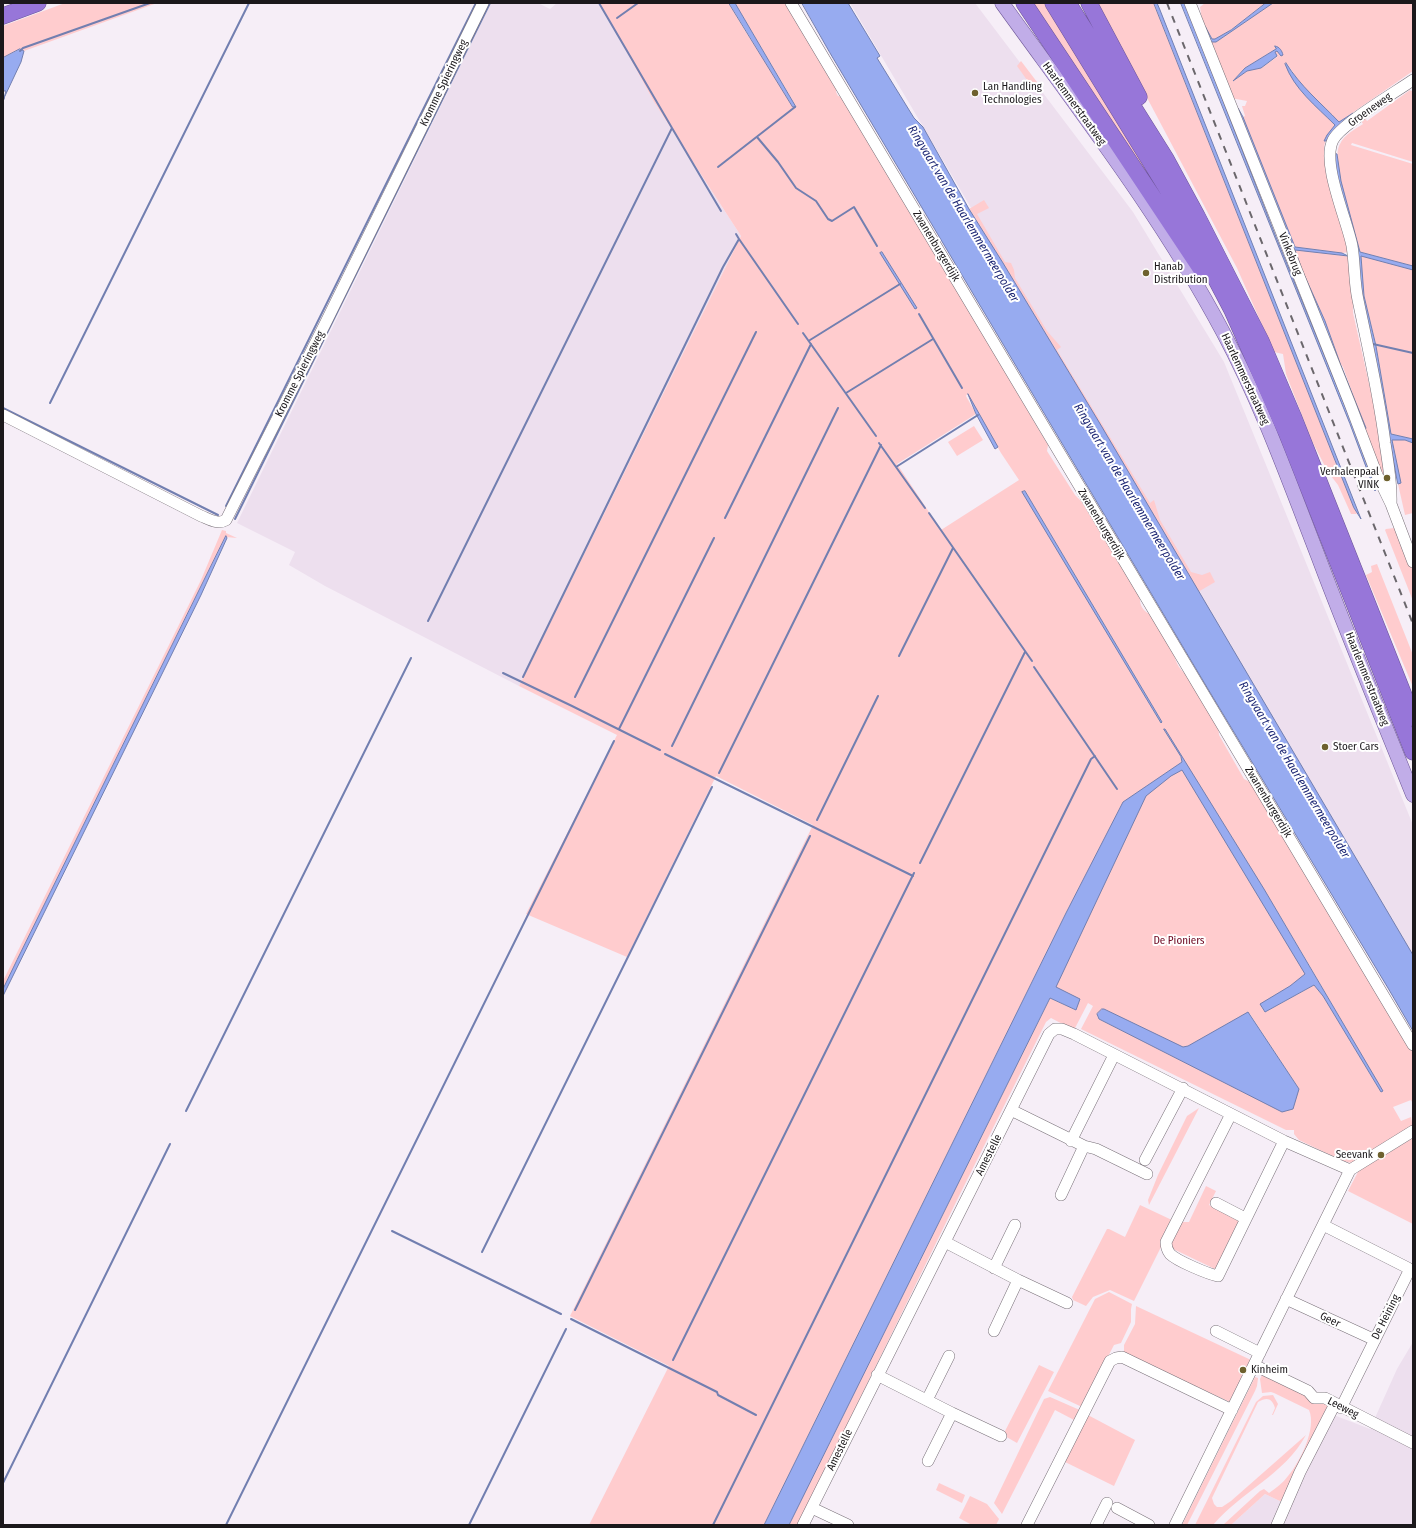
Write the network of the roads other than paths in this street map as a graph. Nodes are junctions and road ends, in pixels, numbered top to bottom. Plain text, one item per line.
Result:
1 (38, 3) edge
2 (483, 3) edge
3 (791, 3) edge
4 (1002, 3) edge
5 (1024, 3) edge
6 (1053, 3) edge
7 (1068, 3) edge
8 (1089, 3) edge
9 (1190, 3) edge
10 (3, 16) edge
11 (1413, 80) edge
12 (1331, 145) joint
13 (1166, 160) junction
14 (1232, 310) junction
15 (3, 415) edge
16 (1391, 504) junction
17 (1413, 562) edge
18 (1413, 718) edge
19 (1413, 752) edge
20 (1413, 795) edge
21 (1413, 1045) edge
22 (1114, 1055) junction
23 (1183, 1088) junction
24 (1011, 1110) junction
25 (1231, 1114) junction
26 (1413, 1131) edge
27 (1071, 1141) junction
28 (1284, 1141) junction
29 (1084, 1146) junction
30 (1144, 1160) dead end
31 (1350, 1170) junction
32 (1147, 1174) dead end
33 (1061, 1195) dead end
34 (1216, 1203) dead end
35 (1245, 1218) junction
36 (1323, 1224) junction
37 (1015, 1225) dead end
38 (945, 1242) junction
39 (994, 1268) junction
40 (1018, 1280) junction
41 (1286, 1298) junction
42 (1067, 1303) dead end
43 (994, 1331) dead end
44 (1216, 1331) dead end
45 (1374, 1340) junction
46 (1260, 1353) junction
47 (949, 1356) dead end
48 (1254, 1365) junction
49 (878, 1375) junction
50 (926, 1400) junction
51 (1338, 1406) junction
52 (1232, 1410) junction
53 (952, 1413) junction
54 (1001, 1436) dead end
55 (1413, 1443) edge
56 (928, 1461) dead end
57 (812, 1508) junction
58 (803, 1525) edge
59 (848, 1525) edge
60 (1027, 1525) edge
61 (1096, 1525) edge
62 (1150, 1525) edge
63 (1175, 1525) edge
64 (1277, 1525) edge

1 - 10 highway
2 - 15 street, Kromme Spieringweg
3 - 21 street, Zwanenburgerdijk
4 - 20 main road, Haarlemmerstraatweg
5 - 14 highway
6 - 14 highway
7 - 13 highway
8 - 13 highway
9 - 16 street, Vinkebrug
11 - 12 street, Groeneweg
12 - 16 street, Vinkebrug
13 - 18 highway
14 - 19 highway
16 - 17 street, Vinkebrug
22 - 23 street
22 - 24 street, Amestelle
22 - 27 street
23 - 25 street
23 - 30 street
24 - 27 street
24 - 38 street, Amestelle
25 - 28 street
25 - 35 street
26 - 31 street
27 - 29 street
28 - 31 street
28 - 35 street
29 - 32 street
29 - 33 street
31 - 36 street
34 - 35 street
36 - 41 street
36 - 45 street, De Heining
37 - 39 street
38 - 39 street
38 - 49 street, Amestelle
39 - 40 street
40 - 42 street
40 - 43 street
41 - 45 street, Geer
41 - 46 street
44 - 46 street
45 - 51 street, De Heining
46 - 48 street
47 - 50 street
48 - 51 street, Leeweg
48 - 52 street
49 - 50 street
49 - 57 street, Amestelle
50 - 53 street
51 - 55 street, Leeweg
51 - 64 street, De Heining
52 - 60 street
52 - 63 street
53 - 54 street
53 - 56 street
57 - 58 street, Amestelle
57 - 59 street
61 - 62 street

